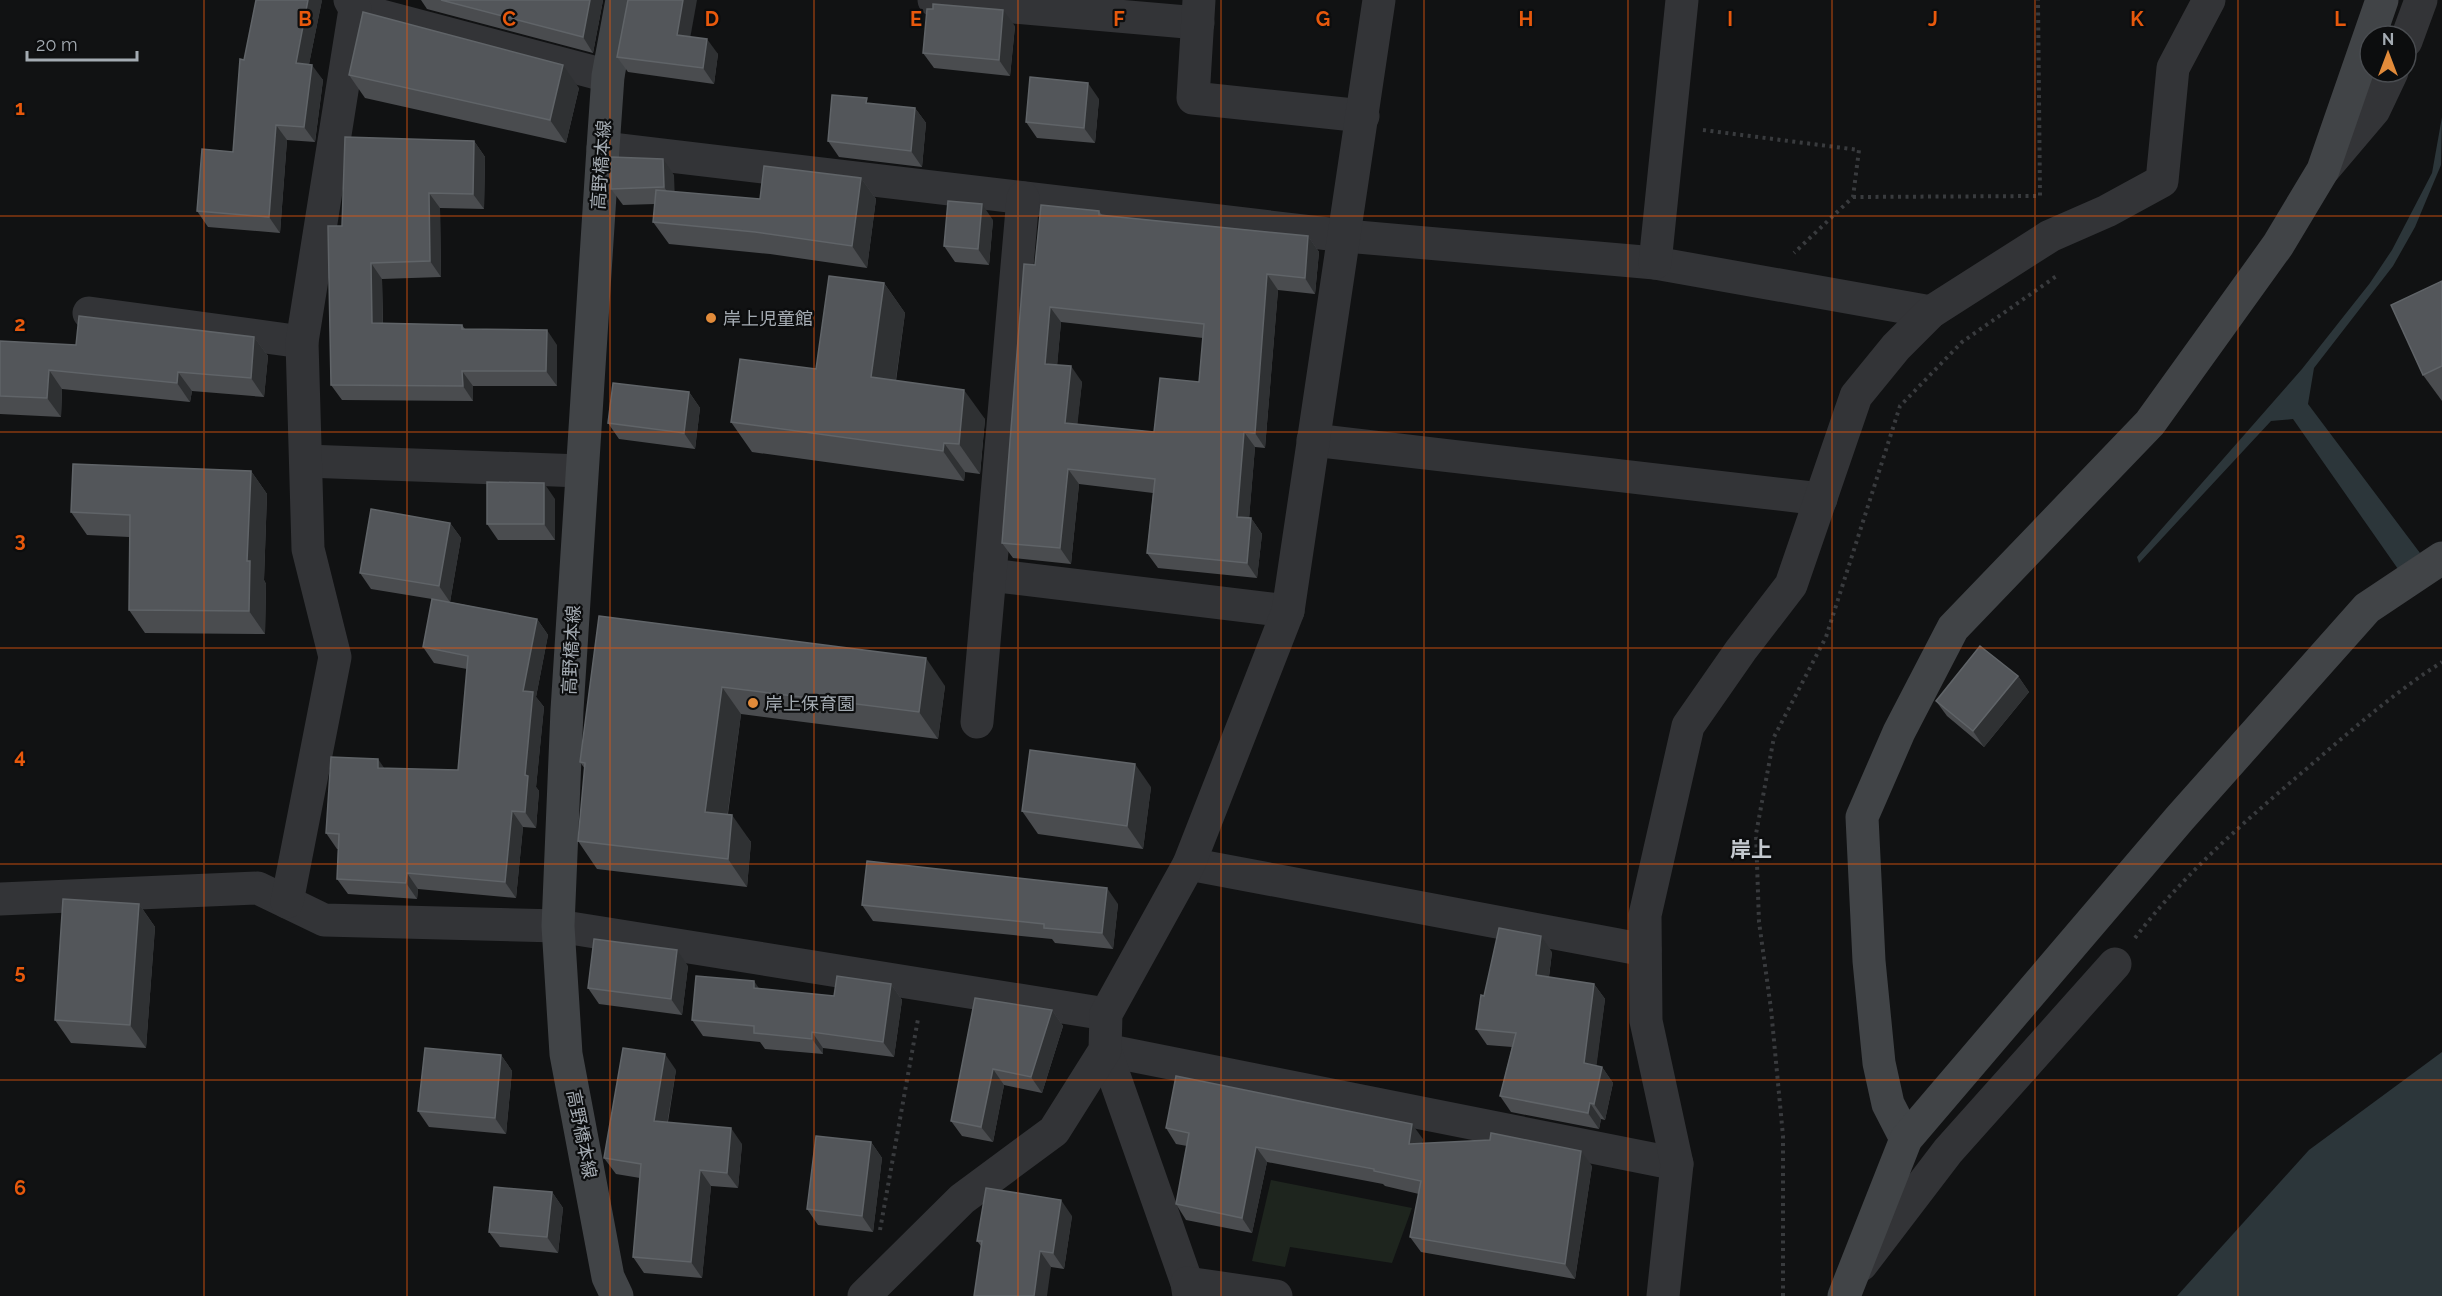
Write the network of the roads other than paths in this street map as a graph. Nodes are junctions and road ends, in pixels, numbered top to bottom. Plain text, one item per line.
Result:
1 (622, 0) edge
2 (934, 0) edge
3 (1379, 0) edge
4 (1682, 0) edge
5 (2208, 0) edge
6 (2382, 0) edge
7 (2421, 0) edge
8 (352, 4) edge
9 (1198, 11) edge
10 (2412, 24) edge
11 (608, 76) junction
12 (2386, 84) edge
13 (1363, 116) junction
14 (603, 148) junction
15 (2323, 170) junction
16 (1023, 198) junction
17 (1346, 236) junction
18 (1655, 263) junction
19 (1931, 312) junction
20 (89, 313) dead end
21 (302, 342) junction
22 (1313, 440) junction
23 (306, 461) junction
24 (582, 471) junction
25 (1821, 499) junction
26 (2442, 558) edge
27 (990, 575) junction
28 (1288, 611) junction
29 (977, 722) dead end
30 (1189, 864) junction
31 (0, 899) edge
32 (287, 902) junction
33 (558, 926) junction
34 (1645, 950) junction
35 (2115, 964) road end
36 (1106, 1014) junction
37 (1105, 1050) junction
38 (1906, 1139) junction
39 (1677, 1164) junction
40 (1846, 1288) edge
41 (610, 1290) edge
42 (1188, 1290) edge
43 (864, 1296) edge
44 (1275, 1296) edge
45 (1663, 1296) edge

1 - 11 street, 高野橋本線
2 - 9 street
3 - 13 street
4 - 18 street
5 - 19 street
6 - 15 street
7 - 10 street
8 - 11 street
8 - 21 street
9 - 13 street
11 - 14 street, 高野橋本線
12 - 15 street
13 - 17 street
14 - 16 street
14 - 24 street, 高野橋本線
15 - 38 street
16 - 17 street
16 - 27 street
17 - 18 street
17 - 22 street
18 - 19 street
19 - 25 street
20 - 21 street
21 - 23 street
22 - 25 street
22 - 28 street
23 - 24 street
23 - 32 street
24 - 33 street, 高野橋本線
25 - 34 street
26 - 38 street
27 - 28 street
27 - 29 street
28 - 30 street
30 - 34 street
30 - 36 street
31 - 32 street
32 - 33 street
33 - 36 street
33 - 41 street, 高野橋本線
34 - 39 street
35 - 40 street
36 - 37 street
37 - 39 street
37 - 42 street
37 - 43 street
38 - 40 street
39 - 45 street
42 - 44 street

